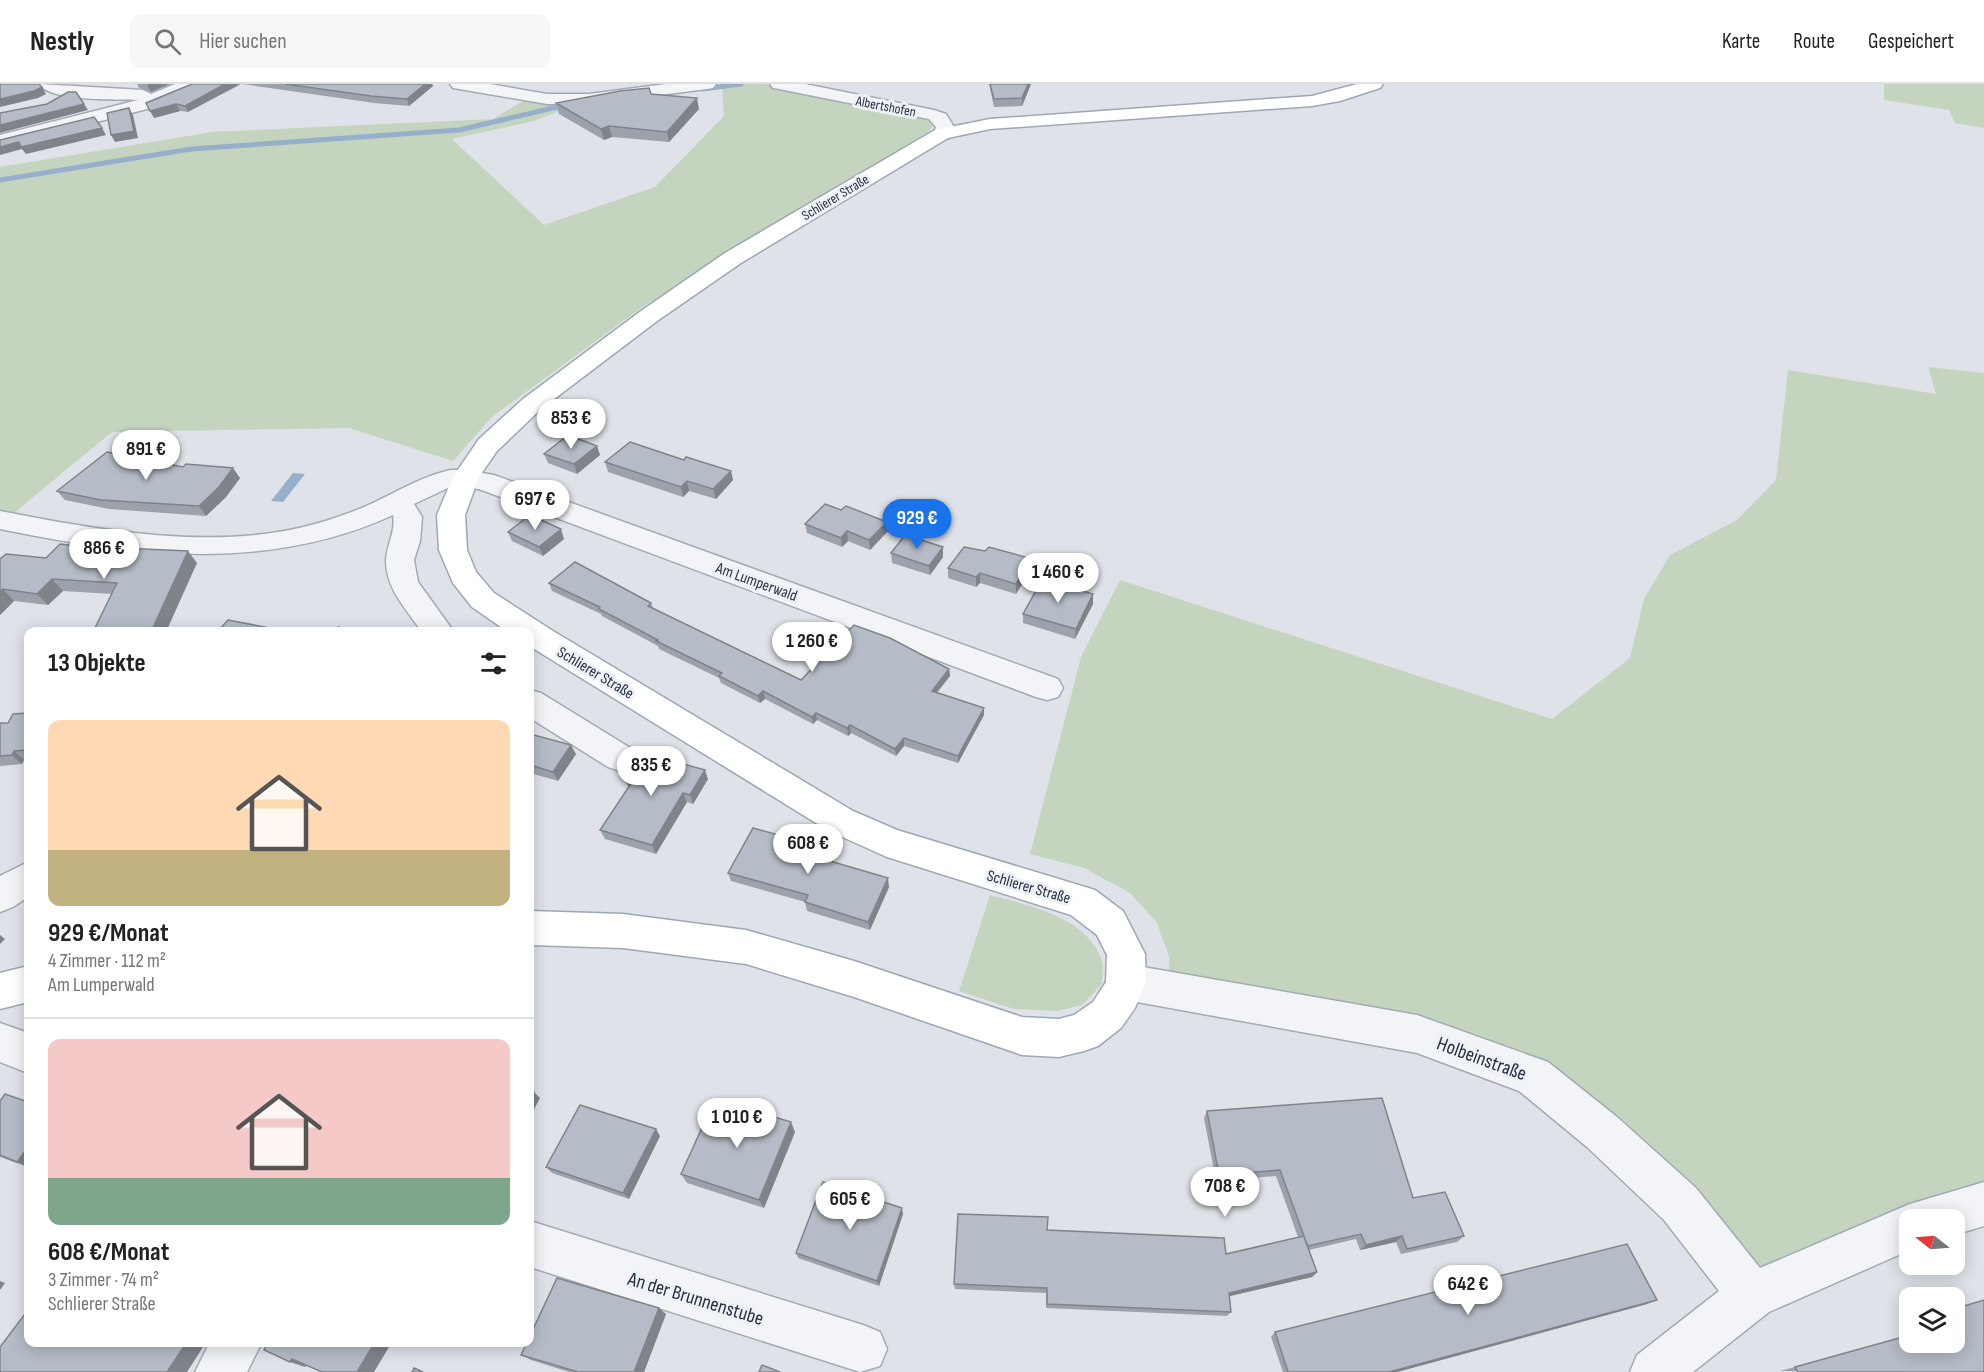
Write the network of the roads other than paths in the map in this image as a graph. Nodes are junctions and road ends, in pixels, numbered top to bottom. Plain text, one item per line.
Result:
1 (48, 84) edge
2 (190, 84) edge
3 (459, 84) edge
4 (707, 84) edge
5 (779, 84) edge
6 (1374, 84) edge
7 (68, 91) junction
8 (164, 96) junction
9 (45, 104) edge
10 (941, 126) junction
11 (0, 141) edge
12 (466, 477) junction
13 (398, 500) junction
14 (0, 520) edge
15 (435, 627) edge
16 (524, 627) edge
17 (534, 634) edge
18 (1047, 688) dead end
19 (534, 704) edge
20 (620, 758) dead end
21 (24, 881) edge
22 (0, 896) edge
23 (534, 928) edge
24 (1126, 982) junction
25 (24, 985) edge
26 (0, 991) edge
27 (0, 1042) edge
28 (24, 1051) edge
29 (1984, 1204) edge
30 (1965, 1209) edge
31 (1899, 1232) edge
32 (534, 1246) edge
33 (1752, 1295) junction
34 (235, 1347) edge
35 (863, 1349) dead end
36 (219, 1372) edge
37 (1654, 1372) edge

1 - 7 street
2 - 8 street
3 - 4 street
5 - 10 street, Albertshofen
6 - 10 main road, Schlierer Straße
7 - 8 street
7 - 9 street
8 - 11 street
10 - 12 main road, Schlierer Straße
12 - 13 street
12 - 16 main road, Schlierer Straße
12 - 18 street, Am Lumperwald
13 - 14 street
13 - 15 street
17 - 24 main road, Schlierer Straße
19 - 20 street
21 - 22 street
23 - 24 main road
24 - 33 street, Holbeinstraße
25 - 26 main road
27 - 28 street
29 - 30 street
31 - 33 street
32 - 35 street, An der Brunnenstube
33 - 37 street
34 - 36 street

